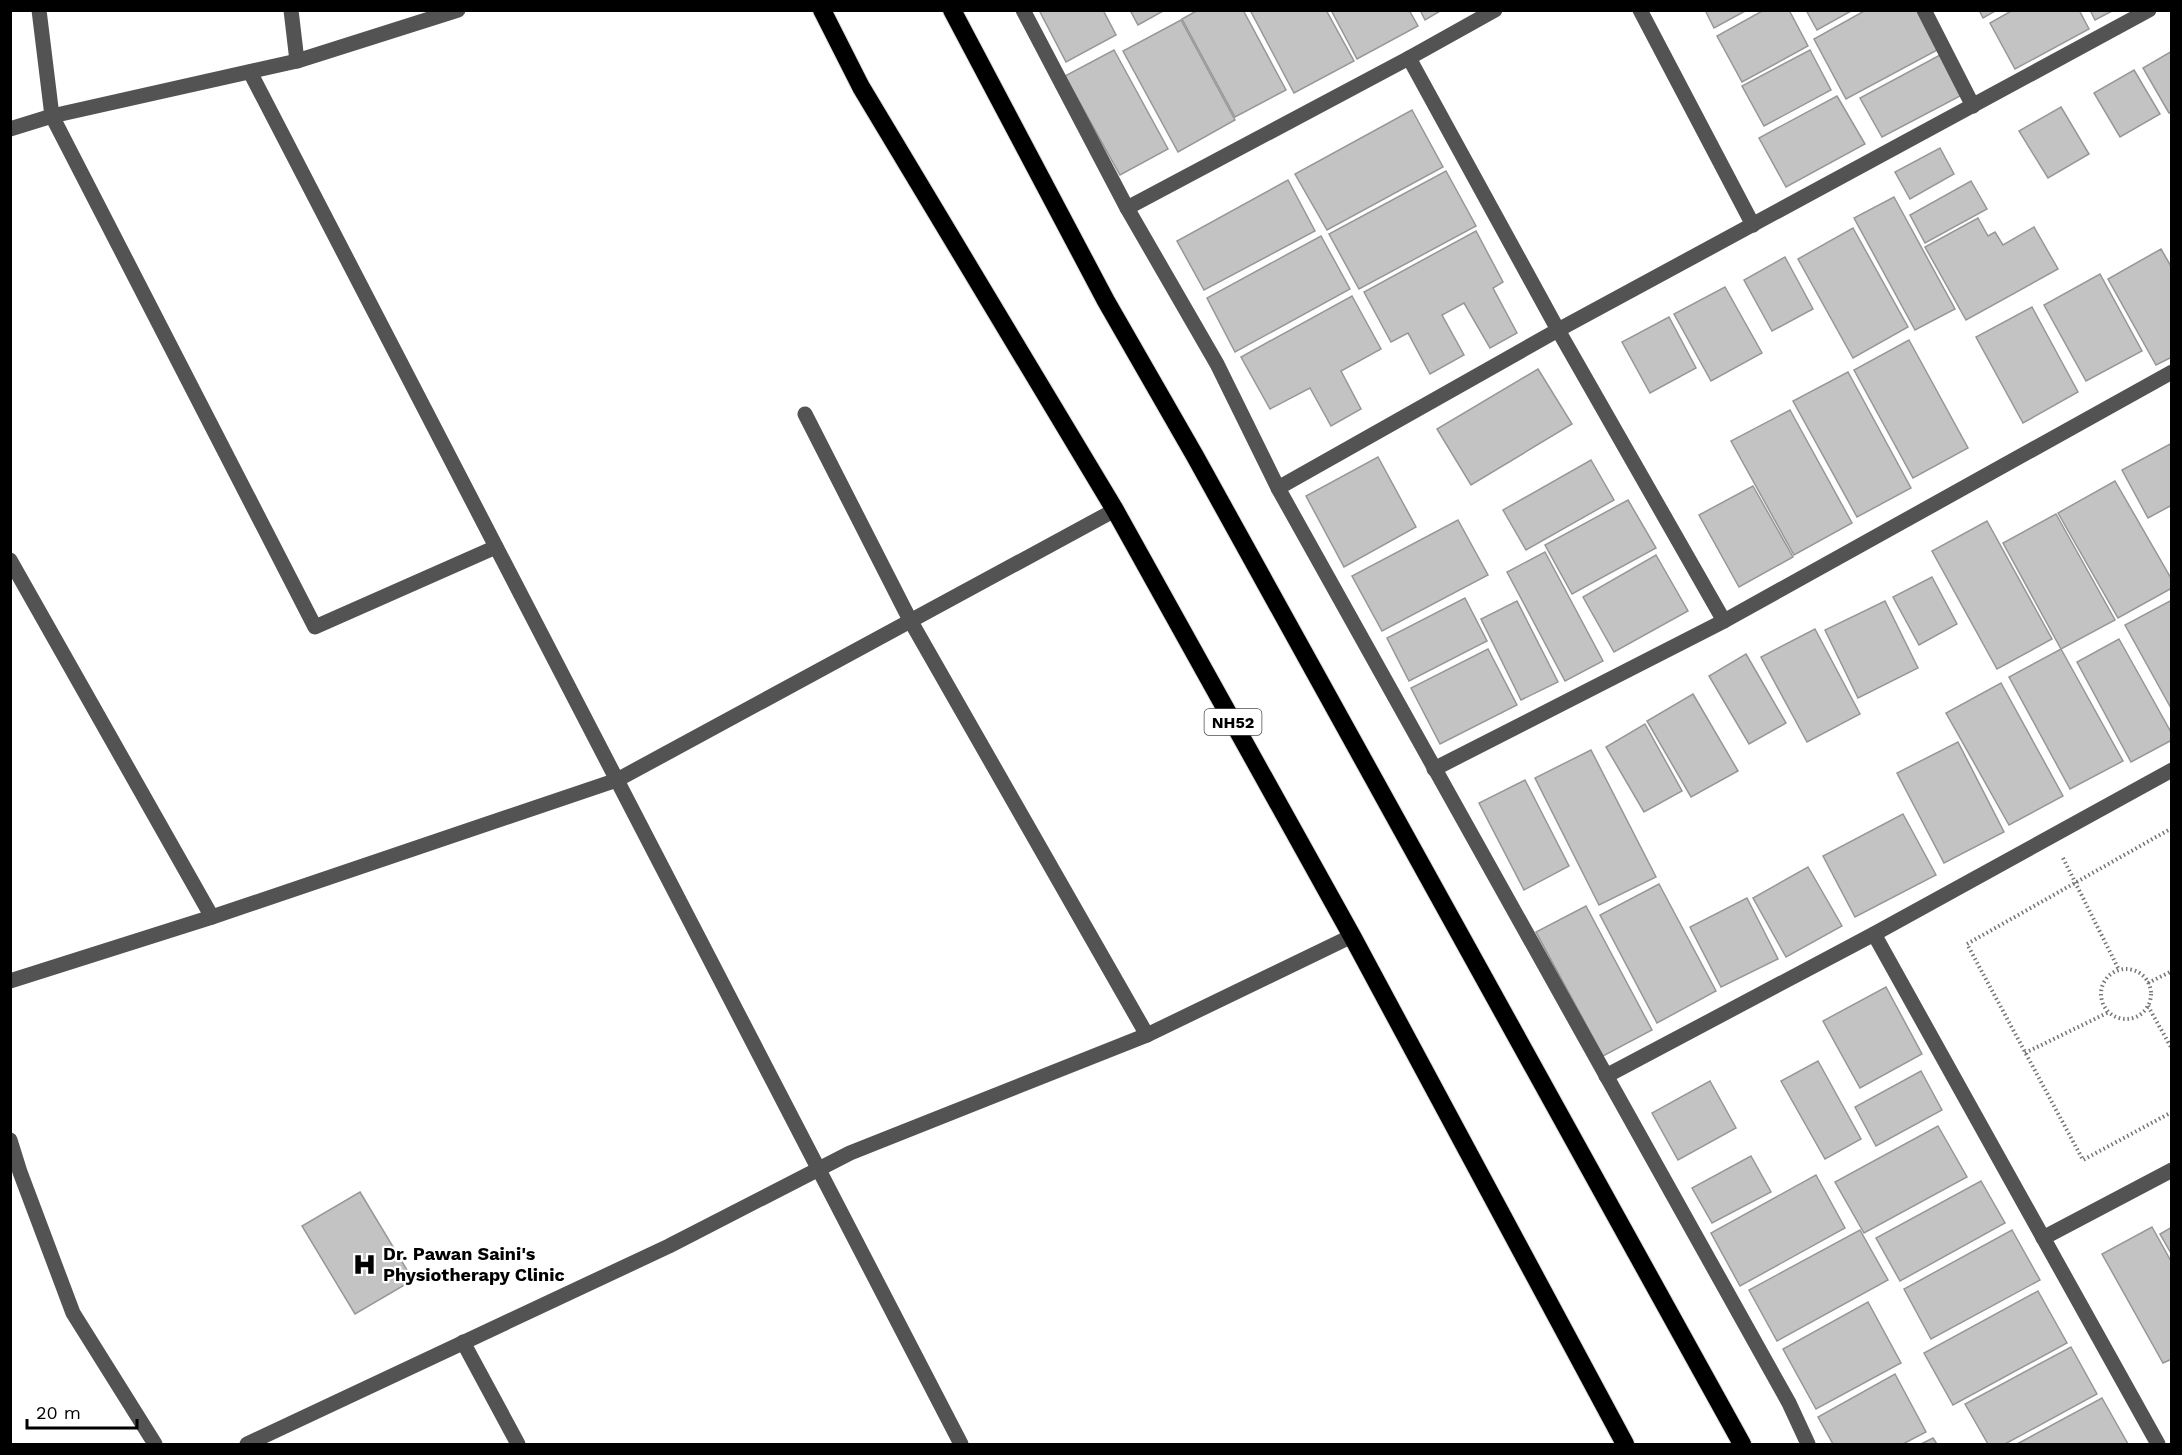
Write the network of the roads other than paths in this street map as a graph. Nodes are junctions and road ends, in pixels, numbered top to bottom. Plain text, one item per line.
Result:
1 (39, 10) edge
2 (291, 10) edge
3 (458, 10) edge
4 (822, 10) edge
5 (951, 10) edge
6 (1023, 10) edge
7 (1495, 10) edge
8 (1641, 10) edge
9 (1924, 10) edge
10 (2149, 10) edge
11 (1409, 58) junction
12 (297, 61) junction
13 (250, 72) junction
14 (1973, 106) junction
15 (52, 116) junction
16 (10, 129) edge
17 (1127, 208) junction
18 (1753, 225) junction
19 (1558, 330) junction
20 (2172, 372) edge
21 (805, 414) dead end
22 (1278, 488) junction
23 (1115, 510) junction
24 (496, 547) junction
25 (10, 560) edge
26 (910, 620) junction
27 (1724, 621) junction
28 (1434, 769) junction
29 (2172, 770) edge
30 (617, 780) junction
31 (212, 917) junction
32 (1874, 934) junction
33 (1352, 936) junction
34 (10, 981) edge
35 (1147, 1035) junction
36 (1606, 1076) junction
37 (10, 1140) edge
38 (820, 1169) junction
39 (2172, 1170) edge
40 (2043, 1238) junction
41 (463, 1342) junction
42 (155, 1444) edge
43 (247, 1444) edge
44 (518, 1444) edge
45 (961, 1444) edge
46 (1625, 1444) edge
47 (1742, 1444) edge
48 (1808, 1444) edge
49 (2158, 1444) edge

1 - 15 street
2 - 12 street
3 - 12 street
4 - 23 highway, NH52
5 - 47 highway
6 - 17 street
7 - 11 street
8 - 18 street
9 - 14 street
10 - 14 street
11 - 17 street
11 - 19 street
12 - 13 street
13 - 15 street
13 - 24 street
14 - 18 street
15 - 16 street
15 - 24 street
17 - 22 street
18 - 19 street
19 - 22 street
19 - 27 street
20 - 27 street
21 - 26 street
22 - 28 street
23 - 26 street
23 - 33 highway, NH52
24 - 30 street
25 - 31 street
26 - 30 street
26 - 35 street
27 - 28 street
28 - 36 street
29 - 32 street
30 - 31 street
30 - 38 street
31 - 34 street
32 - 36 street
32 - 40 street
33 - 35 street
33 - 46 highway, NH52
35 - 38 street
36 - 48 street
37 - 42 street
38 - 41 street
38 - 45 street
39 - 40 street
40 - 49 street
41 - 43 street
41 - 44 street

